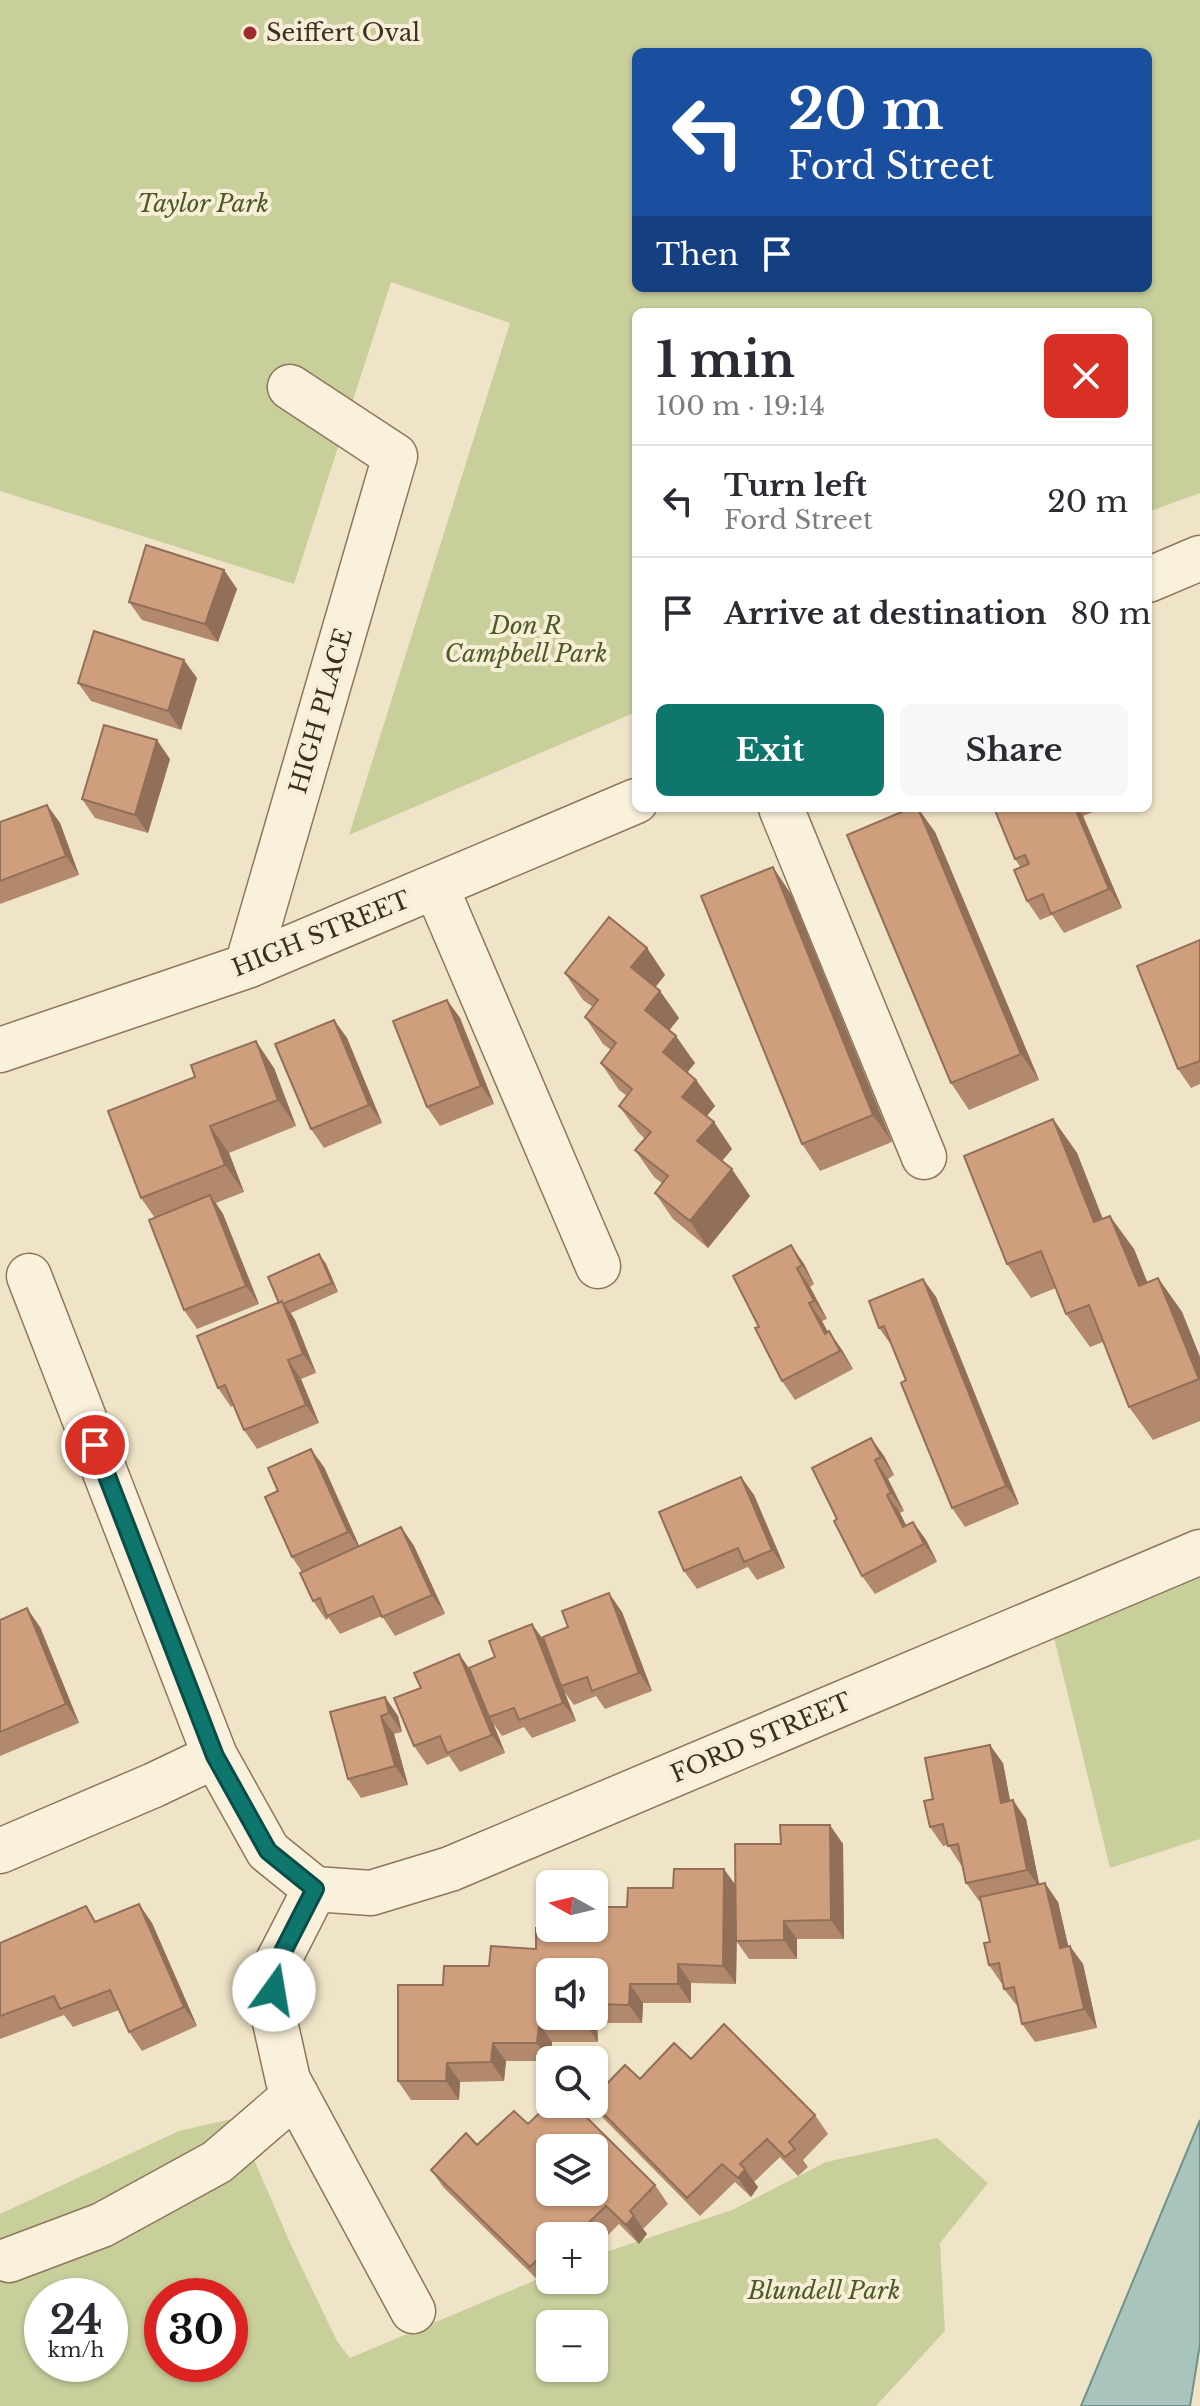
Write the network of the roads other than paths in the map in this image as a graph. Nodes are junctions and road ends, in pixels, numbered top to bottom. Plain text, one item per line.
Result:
1 (290, 387) dead end
2 (1200, 558) edge
3 (1152, 578) edge
4 (632, 803) edge
5 (783, 812) edge
6 (436, 887) junction
7 (247, 966) junction
8 (0, 1050) edge
9 (924, 1157) dead end
10 (598, 1266) dead end
11 (29, 1276) dead end
12 (1200, 1552) edge
13 (215, 1756) junction
14 (0, 1851) edge
15 (315, 1889) junction
16 (296, 2094) junction
17 (9, 2260) dead end
18 (413, 2311) dead end

1 - 7 street, HIGH PLACE
2 - 3 street
4 - 6 street, HIGH STREET
5 - 9 street
6 - 7 street, HIGH STREET
6 - 10 street
7 - 8 street, HIGH STREET
11 - 13 street
12 - 15 street, FORD STREET
13 - 14 street
13 - 15 street
15 - 16 street
16 - 17 street
16 - 18 street

